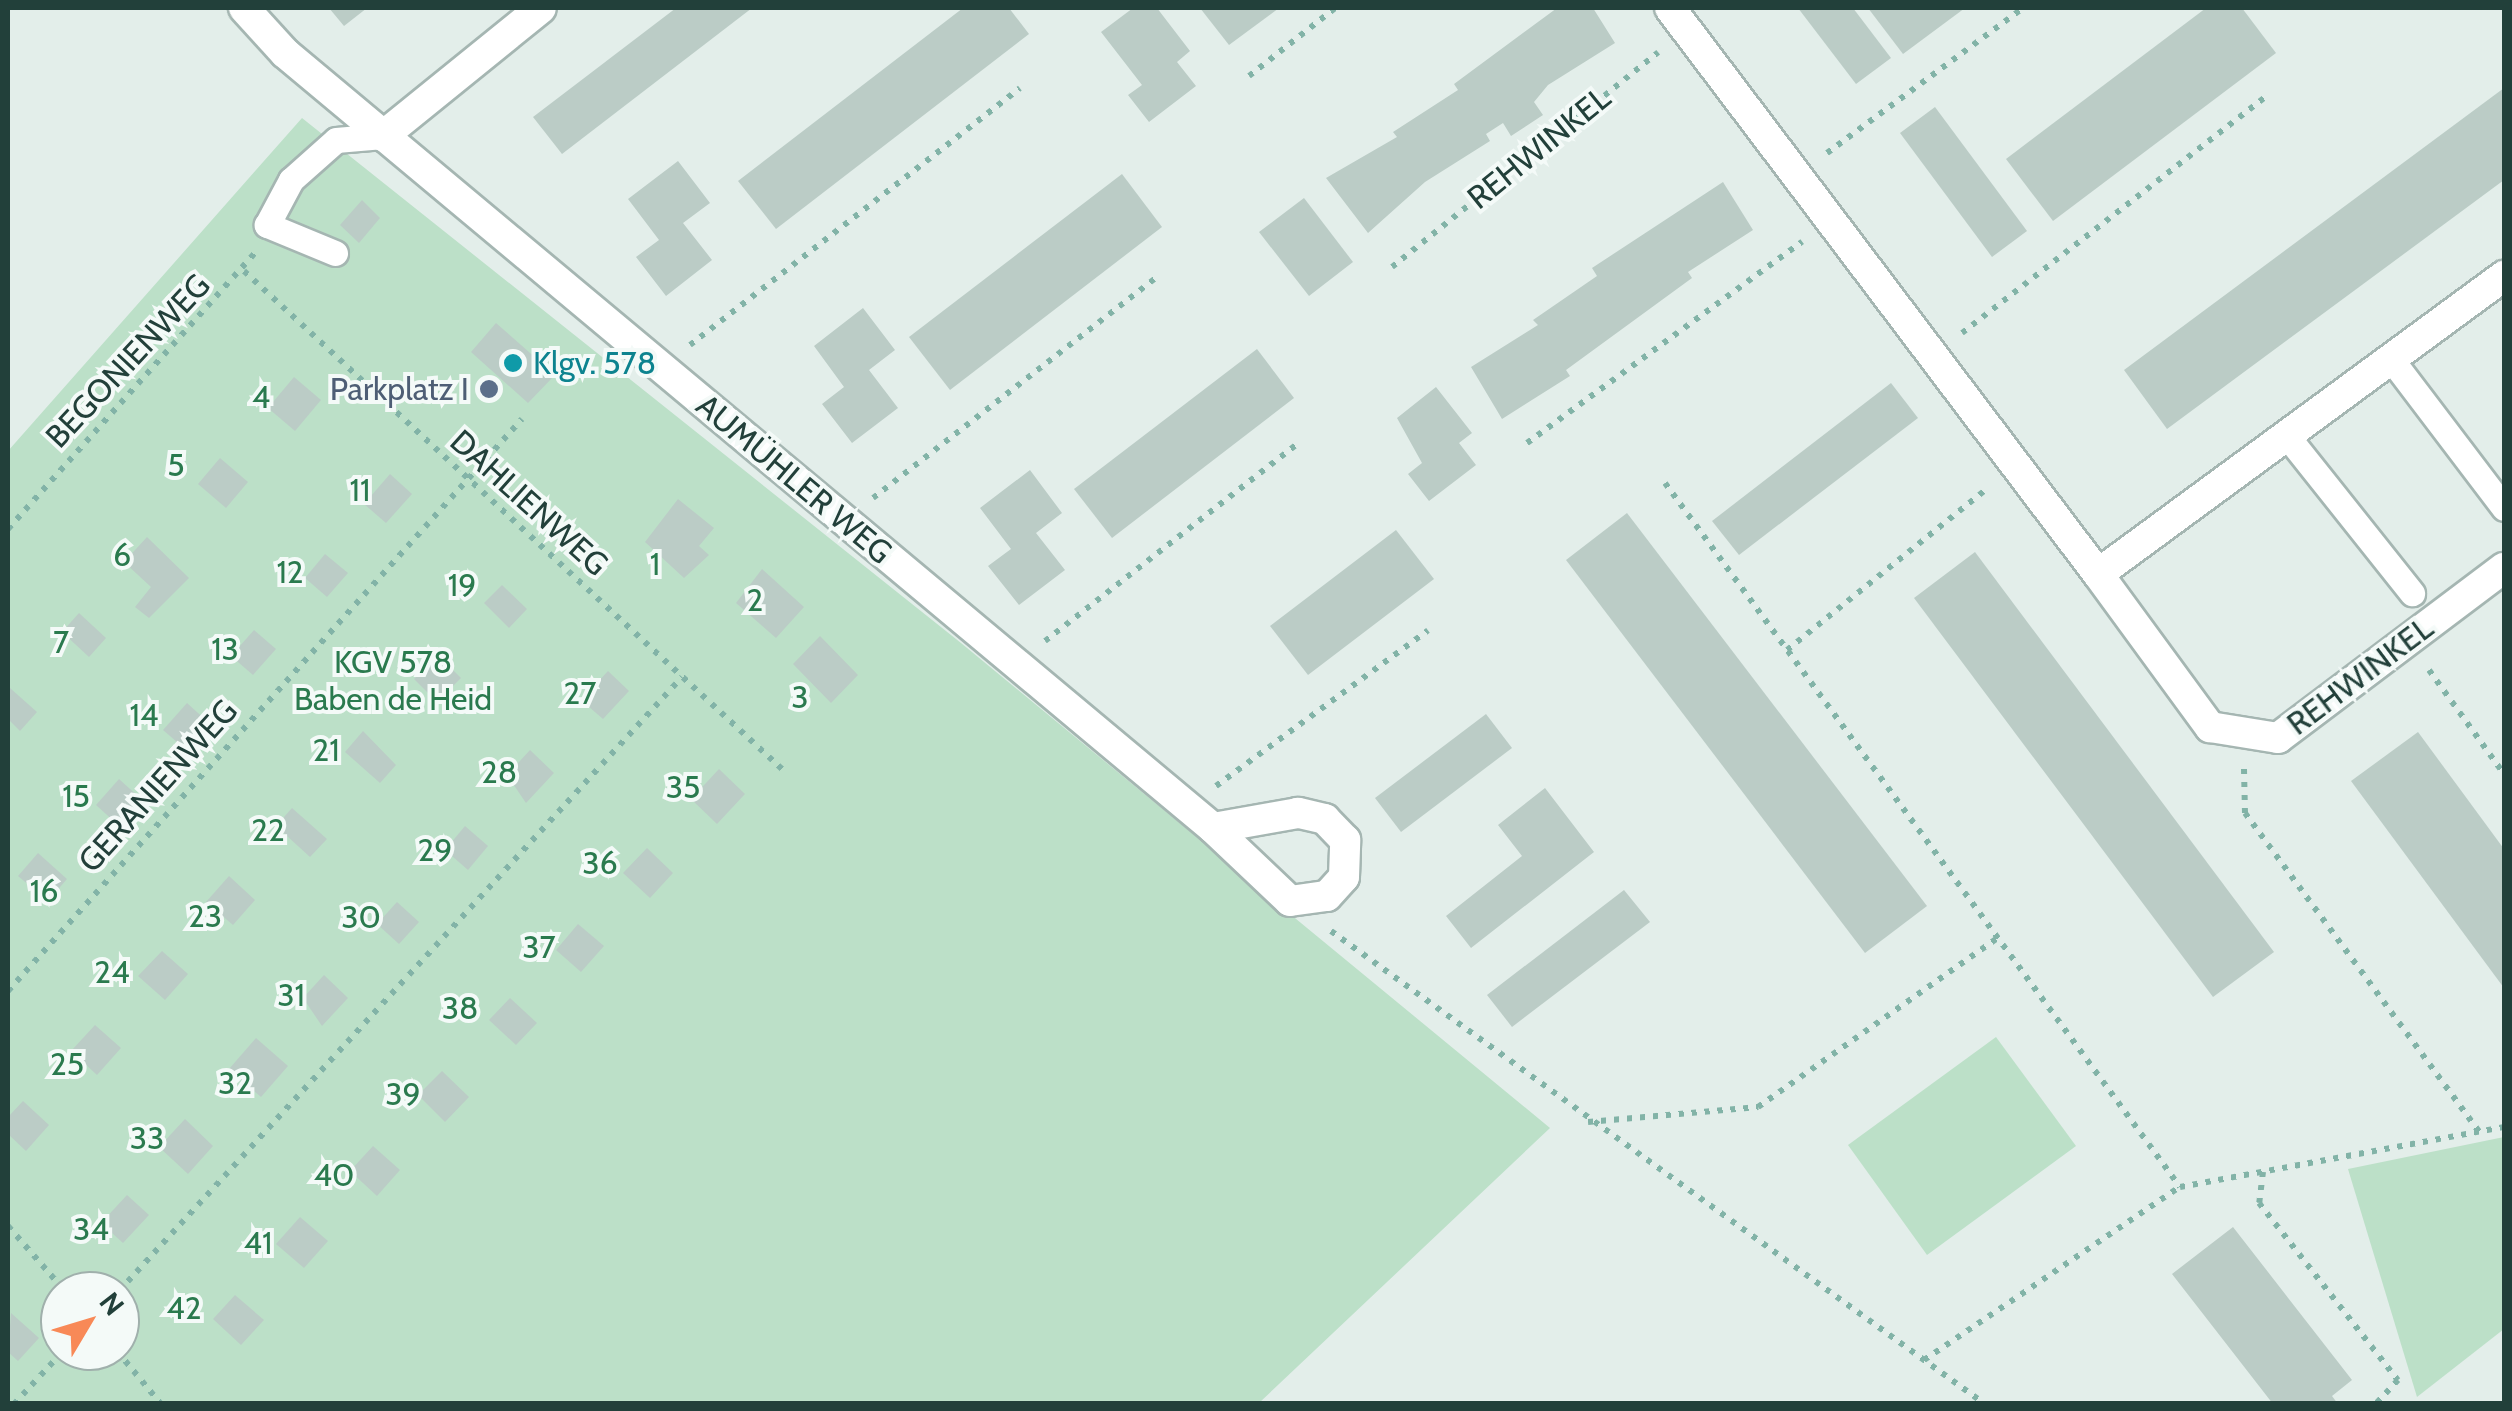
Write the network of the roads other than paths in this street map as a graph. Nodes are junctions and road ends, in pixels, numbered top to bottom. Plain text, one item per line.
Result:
1 (244, 8) edge
2 (541, 8) edge
3 (1678, 18) edge
4 (383, 136) junction
5 (335, 252) dead end
6 (2502, 283) edge
7 (2391, 359) junction
8 (2287, 436) junction
9 (2504, 508) edge
10 (2504, 568) edge
11 (2098, 574) junction
12 (2412, 593) dead end
13 (1213, 828) junction

1 - 4 street, AUMÜHLER WEG
2 - 4 street
3 - 11 street, REHWINKEL
4 - 5 lane
4 - 13 street, AUMÜHLER WEG
6 - 7 street
7 - 8 street
7 - 9 lane
8 - 11 street
8 - 12 lane
10 - 11 street, REHWINKEL
13 - 13 street, AUMÜHLER WEG

